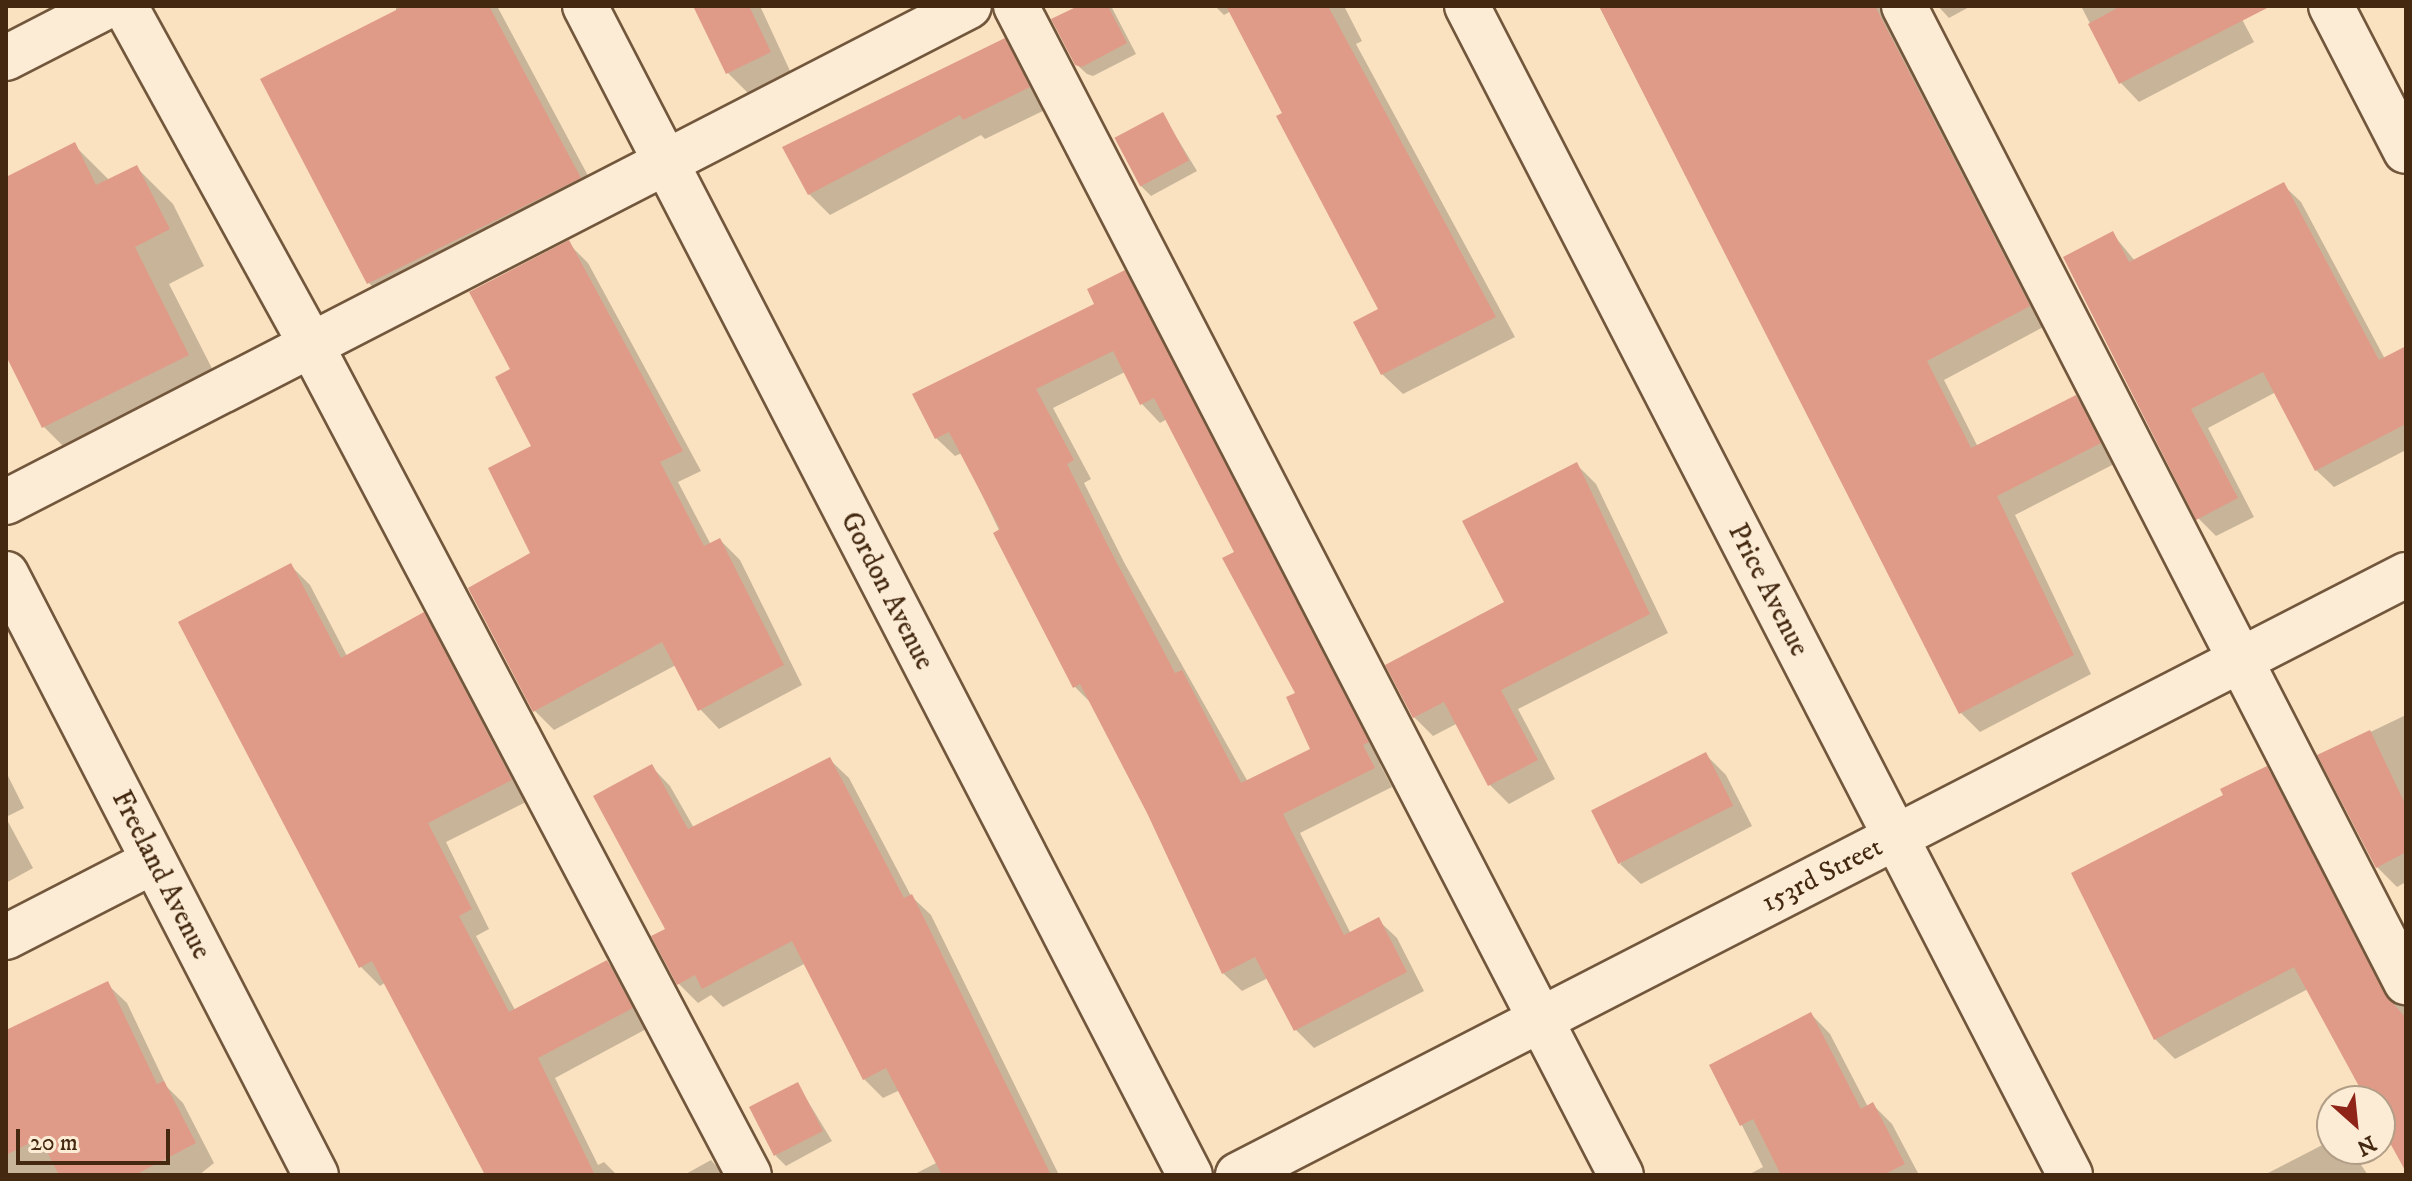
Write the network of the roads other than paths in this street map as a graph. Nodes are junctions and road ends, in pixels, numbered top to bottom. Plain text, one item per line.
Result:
1 (107, 6) edge
2 (125, 6) edge
3 (585, 6) edge
4 (969, 6) edge
5 (1016, 6) edge
6 (1467, 6) edge
7 (1904, 6) edge
8 (2331, 6) edge
9 (6, 58) edge
10 (2406, 151) edge
11 (666, 162) junction
12 (311, 345) junction
13 (6, 502) edge
14 (6, 574) edge
15 (2406, 575) edge
16 (2239, 661) junction
17 (1896, 837) junction
18 (154, 861) junction
19 (6, 937) edge
20 (2406, 982) edge
21 (1541, 1020) junction
22 (316, 1175) edge
23 (749, 1175) edge
24 (1190, 1175) edge
25 (1238, 1175) edge
26 (1621, 1175) edge
27 (2070, 1175) edge

1 - 9 street
2 - 12 street
3 - 11 street, Gordon Avenue
4 - 11 street
5 - 21 street
6 - 17 street, Price Avenue
7 - 16 street
8 - 10 street
11 - 12 street
11 - 24 street, Gordon Avenue
12 - 13 street
12 - 23 street
14 - 18 street, Freeland Avenue
15 - 16 street, 153rd Street
16 - 17 street, 153rd Street
16 - 20 street
17 - 21 street, 153rd Street
17 - 27 street, Price Avenue
18 - 19 street
18 - 22 street, Freeland Avenue
21 - 25 street, 153rd Street
21 - 26 street

